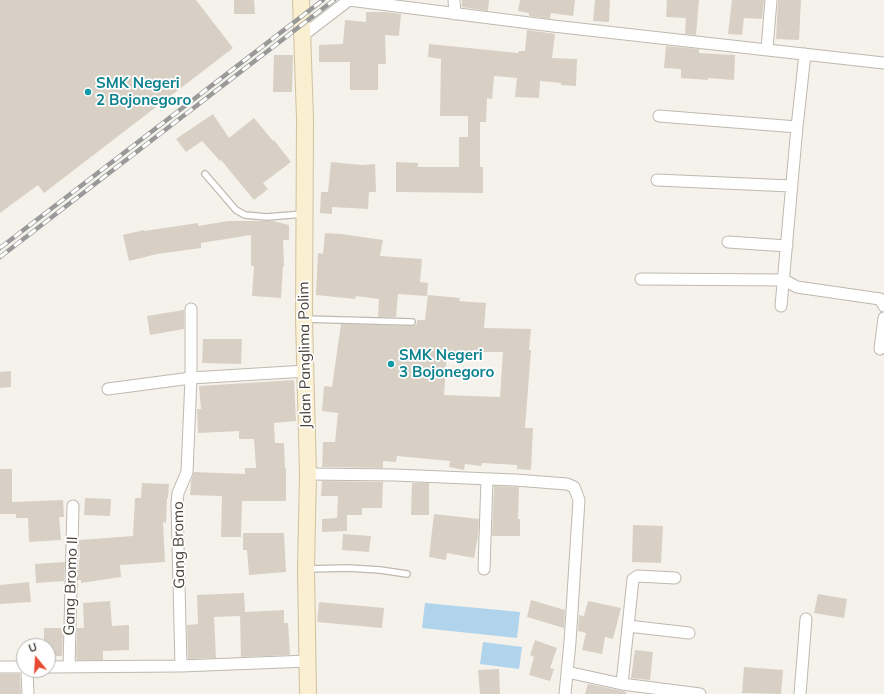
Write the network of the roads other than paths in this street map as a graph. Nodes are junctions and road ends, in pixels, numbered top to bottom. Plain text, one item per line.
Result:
1 (301, 0) edge
2 (349, 0) edge
3 (454, 0) edge
4 (771, 0) edge
5 (455, 14) junction
6 (302, 36) junction
7 (767, 50) junction
8 (805, 54) junction
9 (884, 63) edge
10 (659, 116) dead end
11 (797, 127) junction
12 (205, 174) dead end
13 (657, 180) dead end
14 (791, 186) junction
15 (304, 214) junction
16 (728, 242) dead end
17 (788, 246) junction
18 (641, 279) dead end
19 (784, 280) junction
20 (781, 306) dead end
21 (884, 306) edge
22 (191, 309) dead end
23 (884, 318) edge
24 (304, 319) junction
25 (412, 322) dead end
26 (880, 349) dead end
27 (306, 371) junction
28 (191, 378) junction
29 (108, 389) dead end
30 (308, 474) junction
31 (487, 479) junction
32 (73, 506) dead end
33 (306, 569) junction
34 (484, 569) dead end
35 (407, 574) dead end
36 (675, 578) dead end
37 (806, 619) dead end
38 (628, 626) junction
39 (689, 633) dead end
40 (308, 661) junction
41 (69, 666) junction
42 (181, 666) junction
43 (16, 667) edge
44 (56, 667) edge
45 (0, 668) edge
46 (566, 672) junction
47 (27, 678) edge
48 (622, 684) junction
49 (28, 694) edge
50 (308, 694) edge
51 (565, 694) edge
52 (700, 694) edge
53 (800, 694) edge

1 - 6 main road, Jalan Panglima Polim
2 - 5 street
2 - 6 street
3 - 5 street
4 - 7 street
5 - 7 street
6 - 15 main road, Jalan Panglima Polim
7 - 8 street
8 - 9 street
8 - 11 street
10 - 11 street
11 - 14 street
12 - 15 lane
13 - 14 street
14 - 17 street
15 - 24 main road, Jalan Panglima Polim
16 - 17 street
17 - 19 street
18 - 19 street
19 - 20 street
19 - 21 street
22 - 28 street, Gang Bromo
23 - 26 street
24 - 25 lane
24 - 27 main road, Jalan Panglima Polim
27 - 28 street
27 - 30 main road, Jalan Panglima Polim
28 - 29 street
28 - 42 street, Gang Bromo
30 - 31 street
30 - 33 main road, Jalan Panglima Polim
31 - 34 street
31 - 46 street
32 - 41 street, Gang Bromo II
33 - 35 lane
33 - 40 main road, Jalan Panglima Polim
36 - 38 street
37 - 53 street
38 - 39 street
38 - 48 street
40 - 42 street
40 - 50 main road, Jalan Panglima Polim
41 - 42 street
41 - 44 street
43 - 45 street
46 - 48 street
46 - 51 street
47 - 49 street
48 - 52 street

